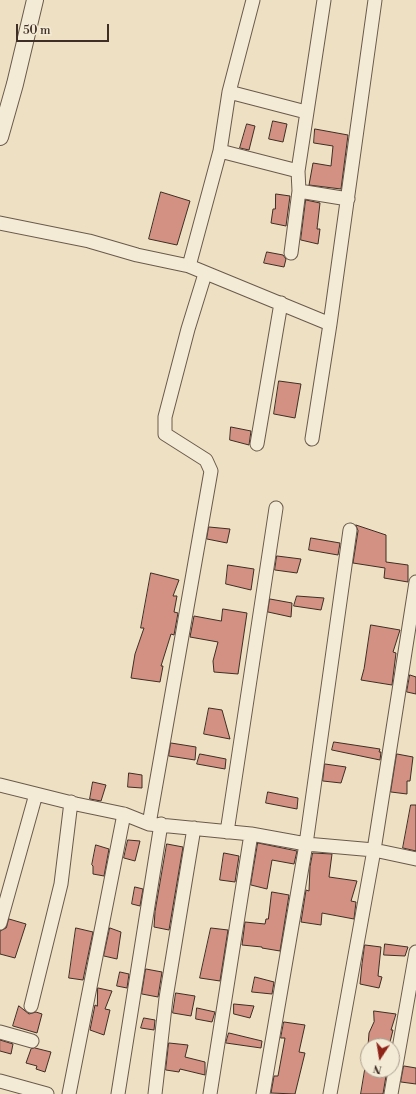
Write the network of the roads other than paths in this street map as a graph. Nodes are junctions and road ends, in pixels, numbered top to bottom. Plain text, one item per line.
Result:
1 (35, 0) edge
2 (253, 0) edge
3 (324, 0) edge
4 (375, 0) edge
5 (229, 92) junction
6 (306, 112) junction
7 (0, 137) edge
8 (220, 151) junction
9 (298, 172) junction
10 (299, 191) junction
11 (348, 199) junction
12 (0, 223) edge
13 (291, 253) dead end
14 (189, 266) junction
15 (205, 274) junction
16 (281, 303) junction
17 (330, 324) junction
18 (312, 439) dead end
19 (257, 444) dead end
20 (276, 508) dead end
21 (350, 530) dead end
22 (416, 582) edge
23 (0, 785) edge
24 (36, 794) junction
25 (71, 802) junction
26 (124, 814) junction
27 (155, 824) junction
28 (194, 828) junction
29 (227, 832) junction
30 (251, 834) junction
31 (306, 844) junction
32 (374, 850) junction
33 (416, 859) edge
34 (0, 923) edge
35 (416, 952) edge
36 (31, 1006) dead end
37 (0, 1032) edge
38 (32, 1041) dead end
39 (0, 1082) edge
40 (47, 1094) edge
41 (69, 1094) edge
42 (118, 1094) edge
43 (155, 1094) edge
44 (210, 1094) edge
45 (263, 1094) edge
46 (330, 1094) edge
47 (391, 1094) edge

1 - 7 street
2 - 5 street
3 - 6 street
4 - 11 street
5 - 6 street
5 - 8 street
6 - 9 street
8 - 9 street
8 - 14 street
9 - 10 street
10 - 11 street
10 - 13 street
11 - 17 street
12 - 14 street
14 - 15 street
15 - 16 street
15 - 27 street
16 - 17 street
16 - 19 street
17 - 18 street
20 - 29 street
21 - 31 street
22 - 32 street
23 - 24 street
24 - 25 street
24 - 34 street
25 - 26 street
25 - 36 street
26 - 27 street
26 - 41 street
27 - 28 street
27 - 42 street
28 - 29 street
28 - 43 street
29 - 30 street
30 - 31 street
30 - 44 street
31 - 32 street
31 - 45 street
32 - 33 street
32 - 46 street
35 - 47 street
37 - 38 street
39 - 40 street

